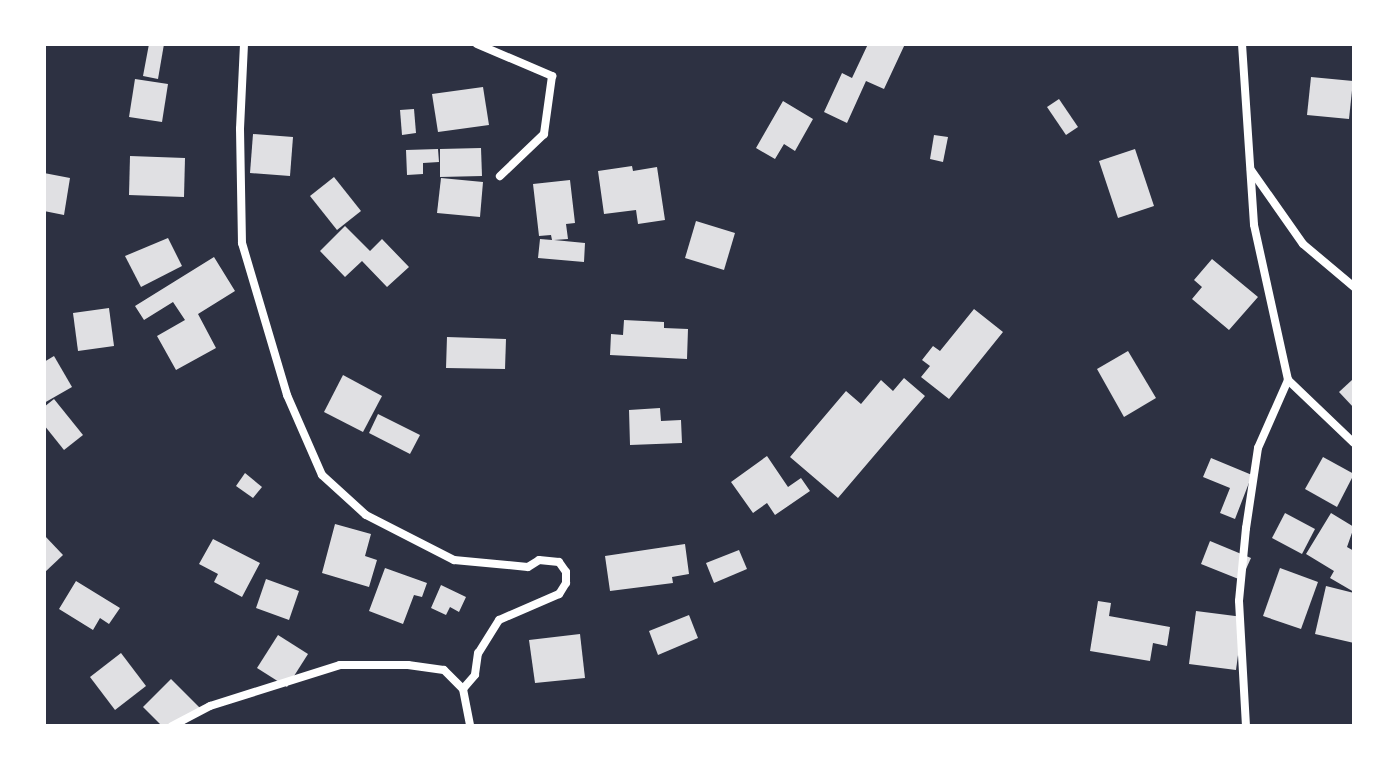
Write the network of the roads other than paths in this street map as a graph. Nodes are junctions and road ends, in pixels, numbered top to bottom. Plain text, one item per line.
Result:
1 (244, 44) edge
2 (477, 44) edge
3 (1242, 44) edge
4 (1250, 169) junction
5 (500, 176) dead end
6 (1354, 287) edge
7 (1288, 380) junction
8 (1354, 443) edge
9 (463, 689) junction
10 (172, 726) edge
11 (470, 726) edge
12 (1246, 726) edge

1 - 9 street
2 - 5 street
3 - 4 street
4 - 6 street
4 - 7 street
7 - 8 street
7 - 12 street
9 - 10 street
9 - 11 street

